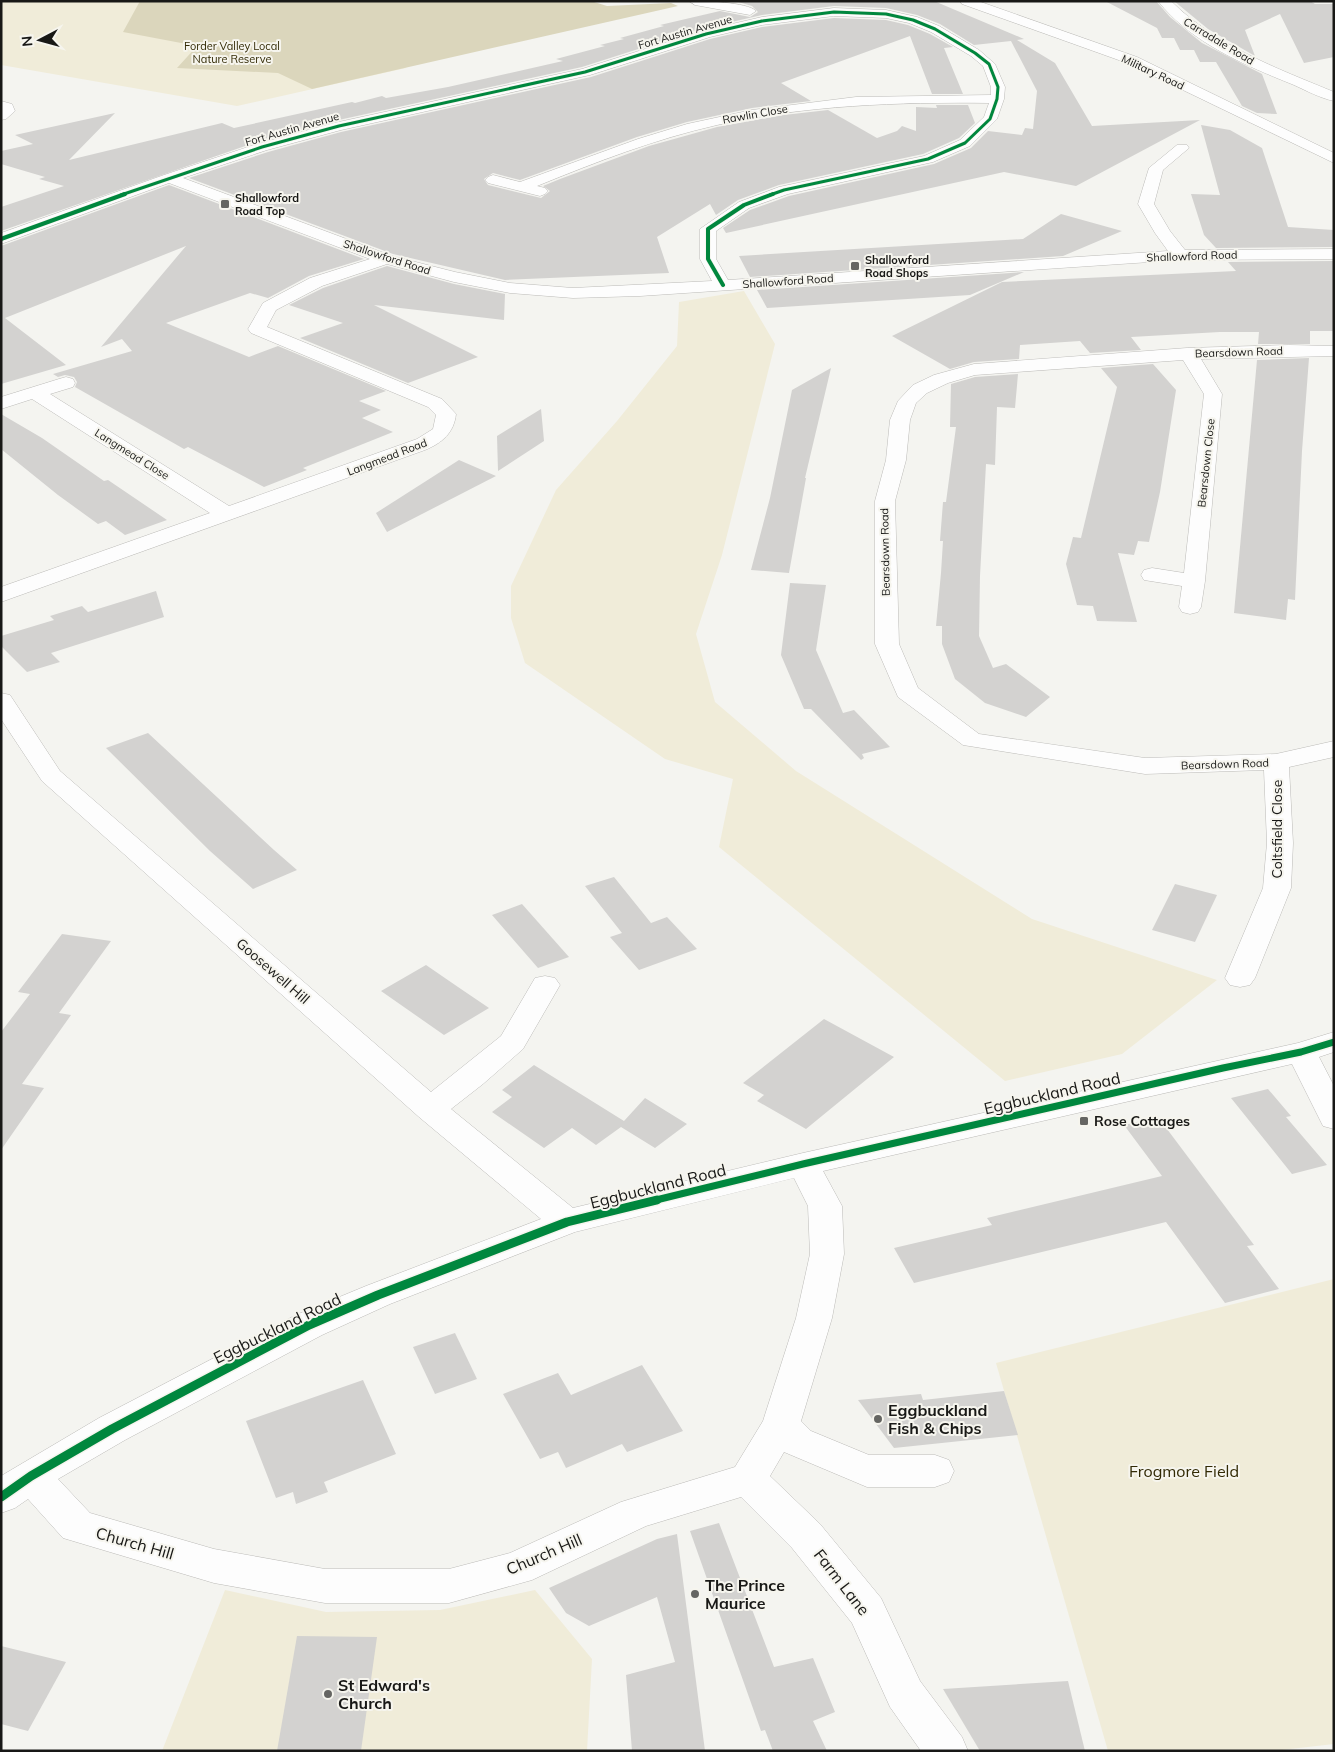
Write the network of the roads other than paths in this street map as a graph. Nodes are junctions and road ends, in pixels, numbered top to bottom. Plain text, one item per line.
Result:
1 (695, 1) edge
2 (966, 1) edge
3 (1164, 1) edge
4 (764, 2) edge
5 (750, 12) junction
6 (762, 22) junction
7 (1334, 97) edge
8 (997, 99) junction
9 (1, 105) edge
10 (1, 116) edge
11 (1182, 148) dead end
12 (1334, 159) edge
13 (170, 178) junction
14 (493, 180) dead end
15 (523, 186) junction
16 (541, 191) dead end
17 (1, 239) edge
18 (1334, 254) edge
19 (1180, 255) junction
20 (386, 259) junction
21 (723, 285) junction
22 (1334, 351) edge
23 (1187, 353) junction
24 (66, 383) dead end
25 (35, 393) junction
26 (1, 403) edge
27 (228, 515) junction
28 (1152, 575) dead end
29 (1194, 581) junction
30 (1, 594) edge
31 (1190, 608) dead end
32 (1, 700) edge
33 (1334, 750) edge
34 (1276, 762) junction
35 (1240, 978) dead end
36 (545, 985) dead end
37 (1334, 1042) edge
38 (1301, 1052) junction
39 (430, 1109) junction
40 (1334, 1118) edge
41 (803, 1164) junction
42 (567, 1222) junction
43 (781, 1425) junction
44 (935, 1471) dead end
45 (748, 1479) junction
46 (16, 1487) edge
47 (947, 1751) edge

1 - 5 street
2 - 12 street, Military Road
3 - 7 street, Carradale Road
4 - 5 street
5 - 6 street
6 - 8 street, Fort Austin Avenue
6 - 13 street, Fort Austin Avenue
8 - 15 street, Rawlin Close
8 - 21 street
9 - 10 street
11 - 19 street
13 - 17 street, Fort Austin Avenue
13 - 20 street, Shallowford Road
14 - 15 street
15 - 16 street
18 - 19 street, Shallowford Road
19 - 21 street, Shallowford Road
20 - 21 street, Shallowford Road
20 - 27 street, Langmead Road
22 - 23 street, Bearsdown Road
23 - 29 street, Bearsdown Close
23 - 34 street, Bearsdown Road
24 - 25 street
25 - 26 street
25 - 27 street, Langmead Close
27 - 30 street, Langmead Road
28 - 29 street
29 - 31 street, Bearsdown Close
32 - 39 street, Goosewell Hill
33 - 34 street, Bearsdown Road
34 - 35 street, Coltsfield Close
36 - 39 street
37 - 38 street, Eggbuckland Road
38 - 40 street
38 - 41 street, Eggbuckland Road
39 - 42 street, Goosewell Hill
41 - 42 street, Eggbuckland Road
41 - 43 street
42 - 46 street, Eggbuckland Road
43 - 44 street
43 - 45 street
45 - 46 street, Church Hill
45 - 47 street, Farm Lane

